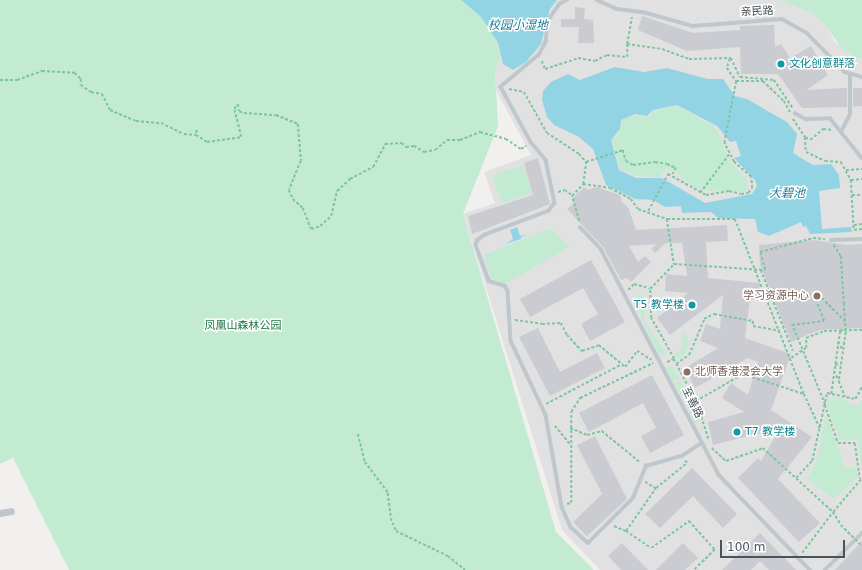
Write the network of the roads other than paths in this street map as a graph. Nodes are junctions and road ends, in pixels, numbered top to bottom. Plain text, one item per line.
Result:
1 (568, 0) edge
2 (597, 0) edge
3 (850, 75) junction
4 (862, 77) edge
5 (796, 113) road end
6 (841, 132) junction
7 (862, 158) edge
8 (580, 227) road end
9 (862, 239) edge
10 (830, 240) road end
11 (701, 443) junction
12 (12, 511) dead end
13 (0, 513) edge
14 (862, 533) edge
15 (810, 570) edge
16 (825, 570) edge

1 - 11 lane
2 - 3 lane, 亲民路
3 - 4 lane, 亲民路
3 - 6 lane
5 - 6 lane
6 - 7 lane
8 - 11 lane, 至善路
9 - 10 lane
11 - 15 lane, 至善路
12 - 13 street
14 - 16 lane

